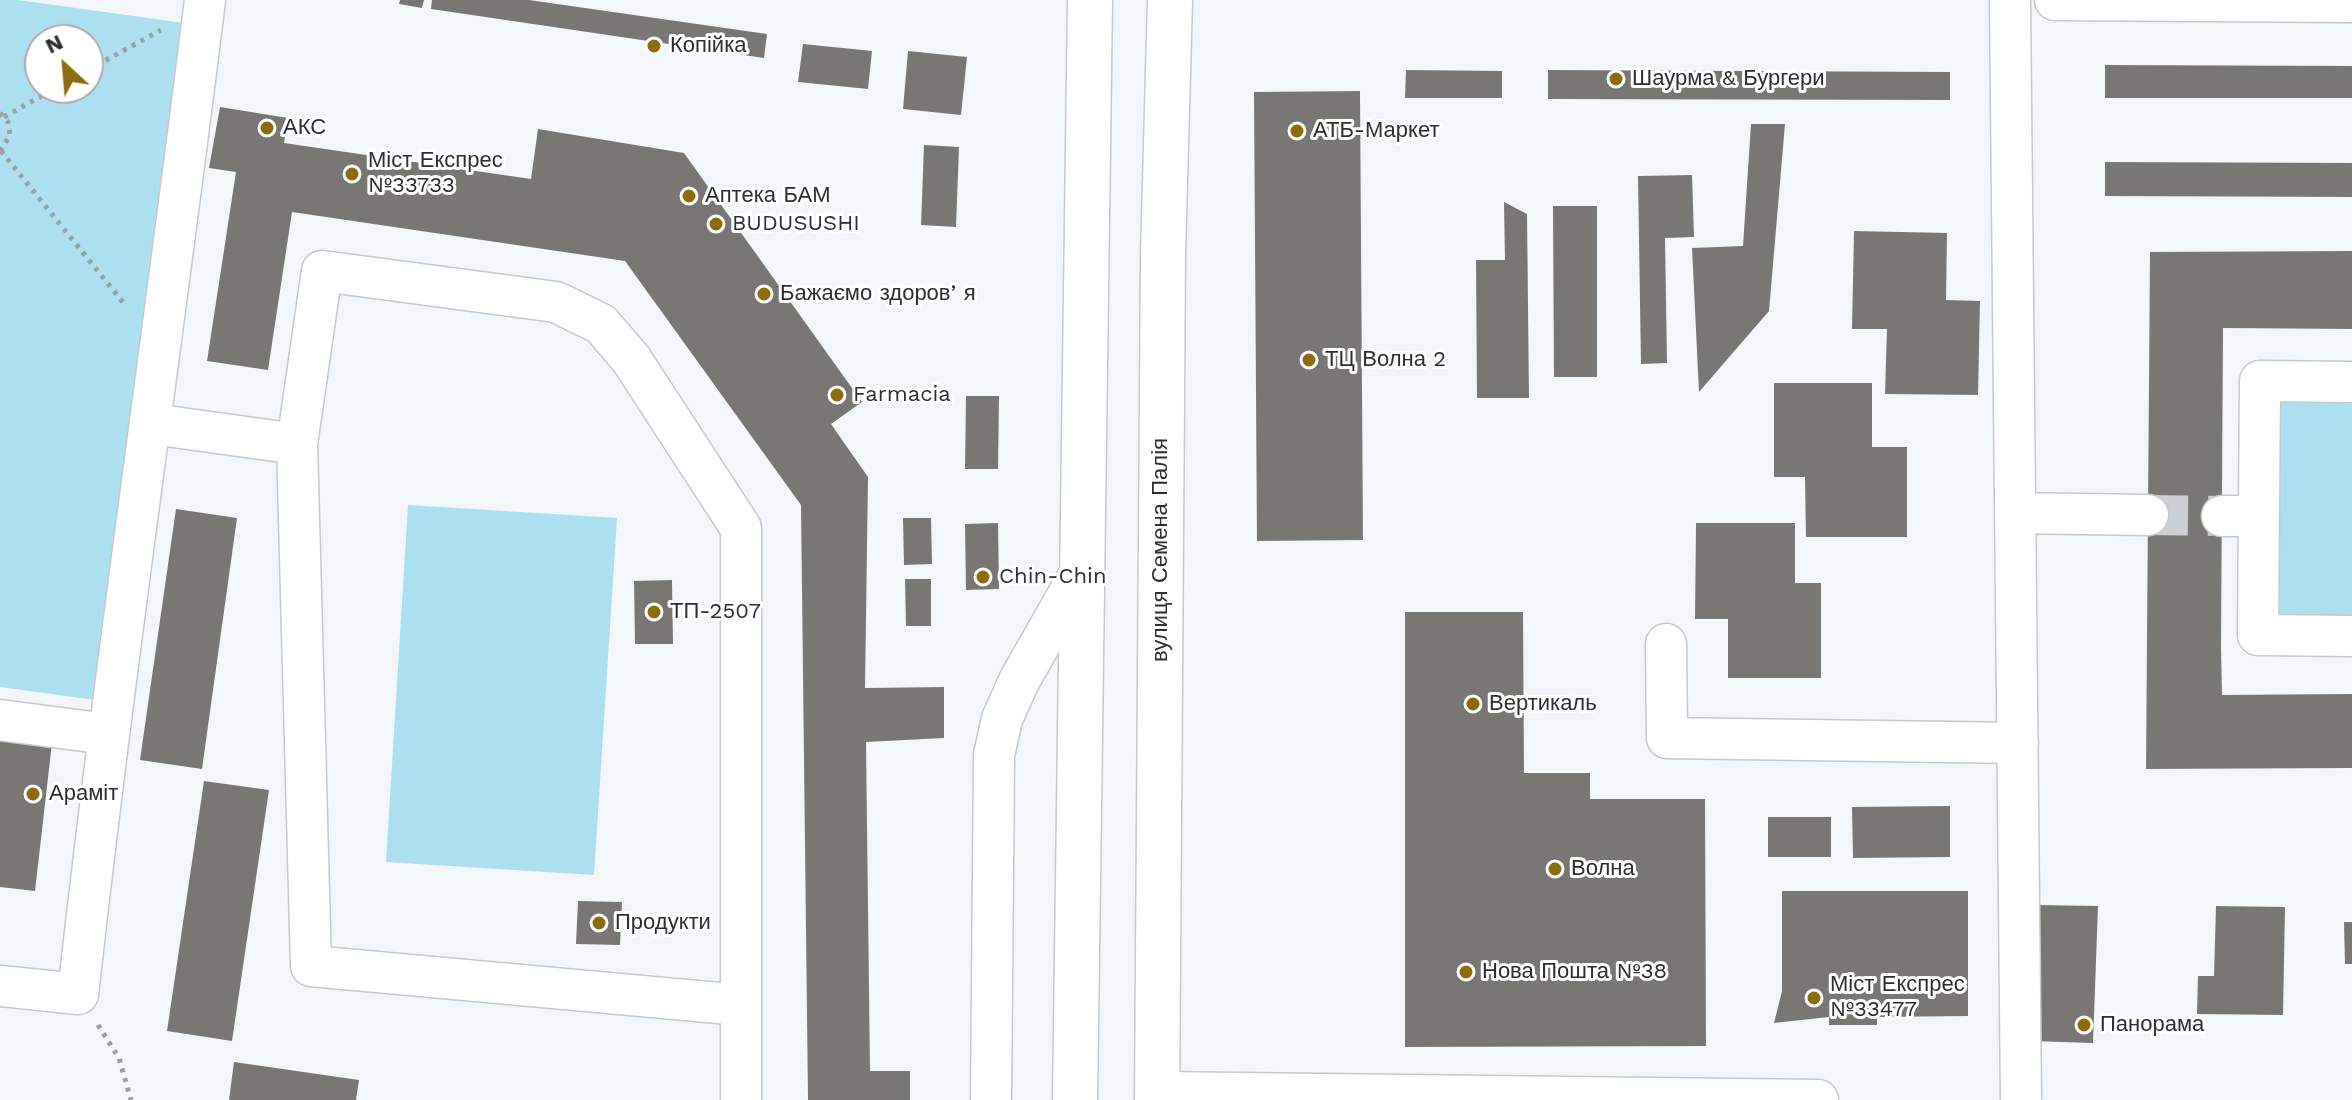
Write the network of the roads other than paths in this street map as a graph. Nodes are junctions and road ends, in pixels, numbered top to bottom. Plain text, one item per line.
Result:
1 (1090, 0) edge
2 (1170, 0) edge
3 (2010, 0) edge
4 (2055, 0) edge
5 (2352, 2) edge
6 (205, 3) edge
7 (2352, 382) edge
8 (152, 424) junction
9 (297, 444) junction
10 (2015, 513) junction
11 (2148, 515) tunnel mouth
12 (1084, 567) junction
13 (2352, 636) edge
14 (1666, 644) dead end
15 (0, 720) edge
16 (107, 734) junction
17 (2018, 743) junction
18 (0, 986) edge
19 (741, 1005) junction
20 (1157, 1096) edge
21 (741, 1100) edge
22 (991, 1100) edge
23 (1075, 1100) edge
24 (1818, 1100) edge
25 (2021, 1100) edge

1 - 12 main road
2 - 20 main road, вулиця Семена Палія
3 - 10 street
4 - 5 street
6 - 8 street
7 - 13 street
8 - 9 street
8 - 16 street
9 - 19 street
9 - 19 street
10 - 11 street
10 - 17 street
12 - 22 street
12 - 23 main road
14 - 17 street
15 - 16 street
16 - 18 street
17 - 25 street
19 - 21 street
20 - 24 street

